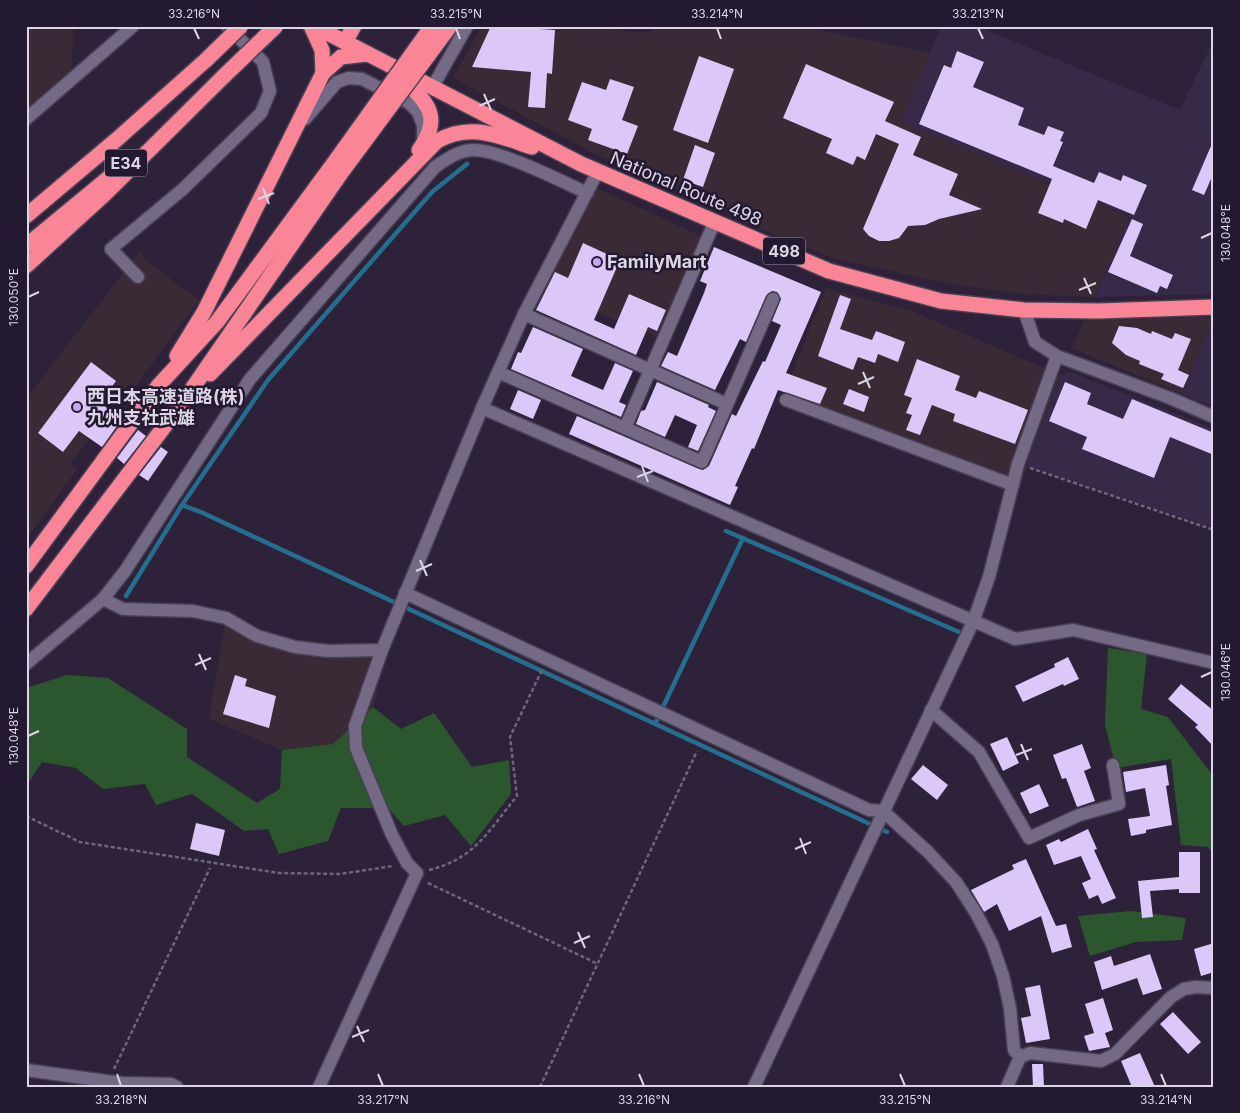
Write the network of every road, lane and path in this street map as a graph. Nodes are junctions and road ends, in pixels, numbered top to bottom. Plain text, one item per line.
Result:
1 (134, 26) edge
2 (227, 26) edge
3 (241, 26) edge
4 (276, 26) edge
5 (312, 26) edge
6 (354, 26) edge
7 (432, 26) edge
8 (450, 26) edge
9 (467, 26) edge
10 (345, 42) junction
11 (368, 54) junction
12 (388, 65) junction
13 (323, 73) junction
14 (224, 76) junction
15 (432, 88) junction
16 (26, 119) edge
17 (296, 130) junction
18 (423, 144) junction
19 (580, 164) junction
20 (336, 170) junction
21 (598, 171) junction
22 (402, 175) junction
23 (587, 193) junction
24 (26, 216) edge
25 (715, 222) junction
26 (26, 246) edge
27 (26, 266) edge
28 (138, 277) dead end
29 (773, 299) dead end
30 (1214, 307) edge
31 (1024, 310) junction
32 (524, 314) junction
33 (1057, 356) junction
34 (650, 370) junction
35 (498, 372) junction
36 (159, 385) junction
37 (786, 400) dead end
38 (183, 402) junction
39 (727, 404) junction
40 (482, 408) junction
41 (1214, 417) edge
42 (625, 428) junction
43 (1018, 464) junction
44 (1013, 485) junction
45 (1214, 530) edge
46 (38, 549) junction
47 (26, 562) edge
48 (26, 566) edge
49 (405, 593) junction
50 (102, 599) junction
51 (26, 609) edge
52 (973, 622) junction
53 (382, 650) junction
54 (1214, 663) edge
55 (26, 664) edge
56 (537, 680) dead end
57 (931, 710) junction
58 (697, 751) dead end
59 (1113, 765) dead end
60 (26, 816) edge
61 (878, 822) junction
62 (406, 863) junction
63 (210, 868) dead end
64 (417, 873) junction
65 (598, 964) junction
66 (1214, 988) edge
67 (1020, 1057) junction
68 (26, 1070) edge
69 (108, 1081) junction
70 (177, 1087) edge
71 (319, 1087) edge
72 (540, 1087) edge
73 (754, 1087) edge
74 (1007, 1087) edge

1 - 16 street
2 - 28 street
3 - 24 highway, E34, bridge
4 - 14 highway, E34, bridge
5 - 10 highway, National Route 498
5 - 13 highway
6 - 10 highway
7 - 20 highway, bridge
8 - 20 highway, bridge
9 - 15 street
10 - 11 highway, National Route 498 / 498
11 - 12 highway, National Route 498 / 498
11 - 13 highway
12 - 15 highway, National Route 498 / 498
12 - 18 highway
13 - 17 highway
14 - 26 highway, E34
14 - 27 highway
15 - 19 highway, National Route 498 / 498
17 - 18 street
17 - 36 highway
18 - 22 highway
19 - 21 highway, National Route 498 / 498
19 - 22 highway
20 - 36 highway
20 - 38 highway
21 - 23 street
21 - 25 highway, National Route 498 / 498
22 - 38 highway
23 - 32 street
23 - 50 street
25 - 31 highway, National Route 498 / 498
25 - 34 street
29 - 39 street
30 - 31 highway, National Route 498 / 498
31 - 33 street
32 - 34 street
32 - 35 street
33 - 41 street
33 - 43 street
34 - 39 street
34 - 42 street
35 - 40 street
35 - 42 street
36 - 46 highway
37 - 44 street
38 - 51 highway
39 - 42 street
40 - 49 street
40 - 52 street
43 - 44 street
43 - 45 path
44 - 52 street
46 - 47 highway
46 - 48 highway
49 - 53 street
49 - 61 street
50 - 53 street
50 - 55 street
52 - 54 street
52 - 57 street
53 - 62 street
56 - 64 path
57 - 59 street
57 - 61 street
58 - 65 path
60 - 62 path
61 - 67 street
61 - 73 street
62 - 64 street
63 - 69 path
64 - 65 path
64 - 71 street
65 - 72 path
66 - 67 street
67 - 74 street
68 - 69 street
69 - 70 street

